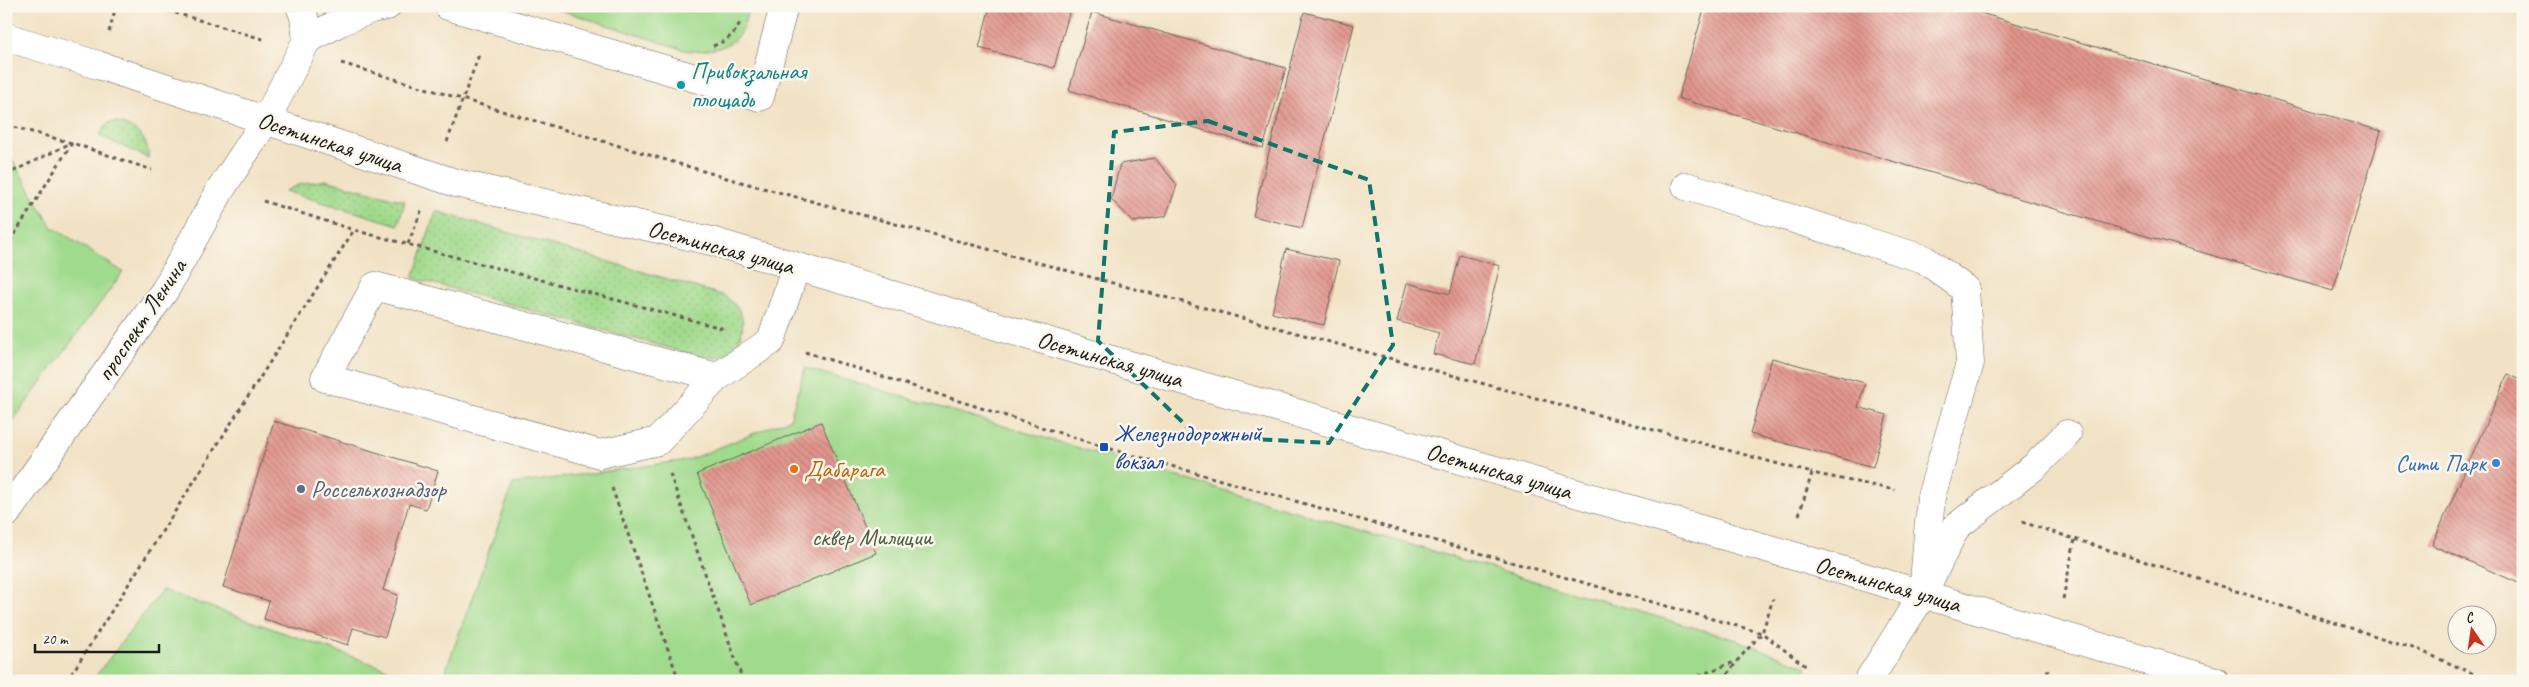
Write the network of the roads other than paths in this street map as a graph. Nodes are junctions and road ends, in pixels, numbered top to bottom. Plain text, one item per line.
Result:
1 (300, 6) edge
2 (387, 6) edge
3 (448, 6) edge
4 (784, 6) edge
5 (6, 37) edge
6 (304, 46) junction
7 (266, 120) junction
8 (1686, 186) dead end
9 (796, 267) junction
10 (717, 377) junction
11 (2067, 434) dead end
12 (6, 514) edge
13 (1923, 594) junction
14 (1868, 681) edge
15 (2215, 681) edge

1 - 6 main road
2 - 6 main road
3 - 4 main road
5 - 7 main road, Осетинская улица
6 - 7 main road, проспект Ленина
7 - 9 main road, Осетинская улица
7 - 12 main road, проспект Ленина
8 - 13 main road
9 - 10 main road
9 - 13 main road, Осетинская улица
10 - 10 main road
11 - 13 main road
13 - 14 main road
13 - 15 main road, Осетинская улица

